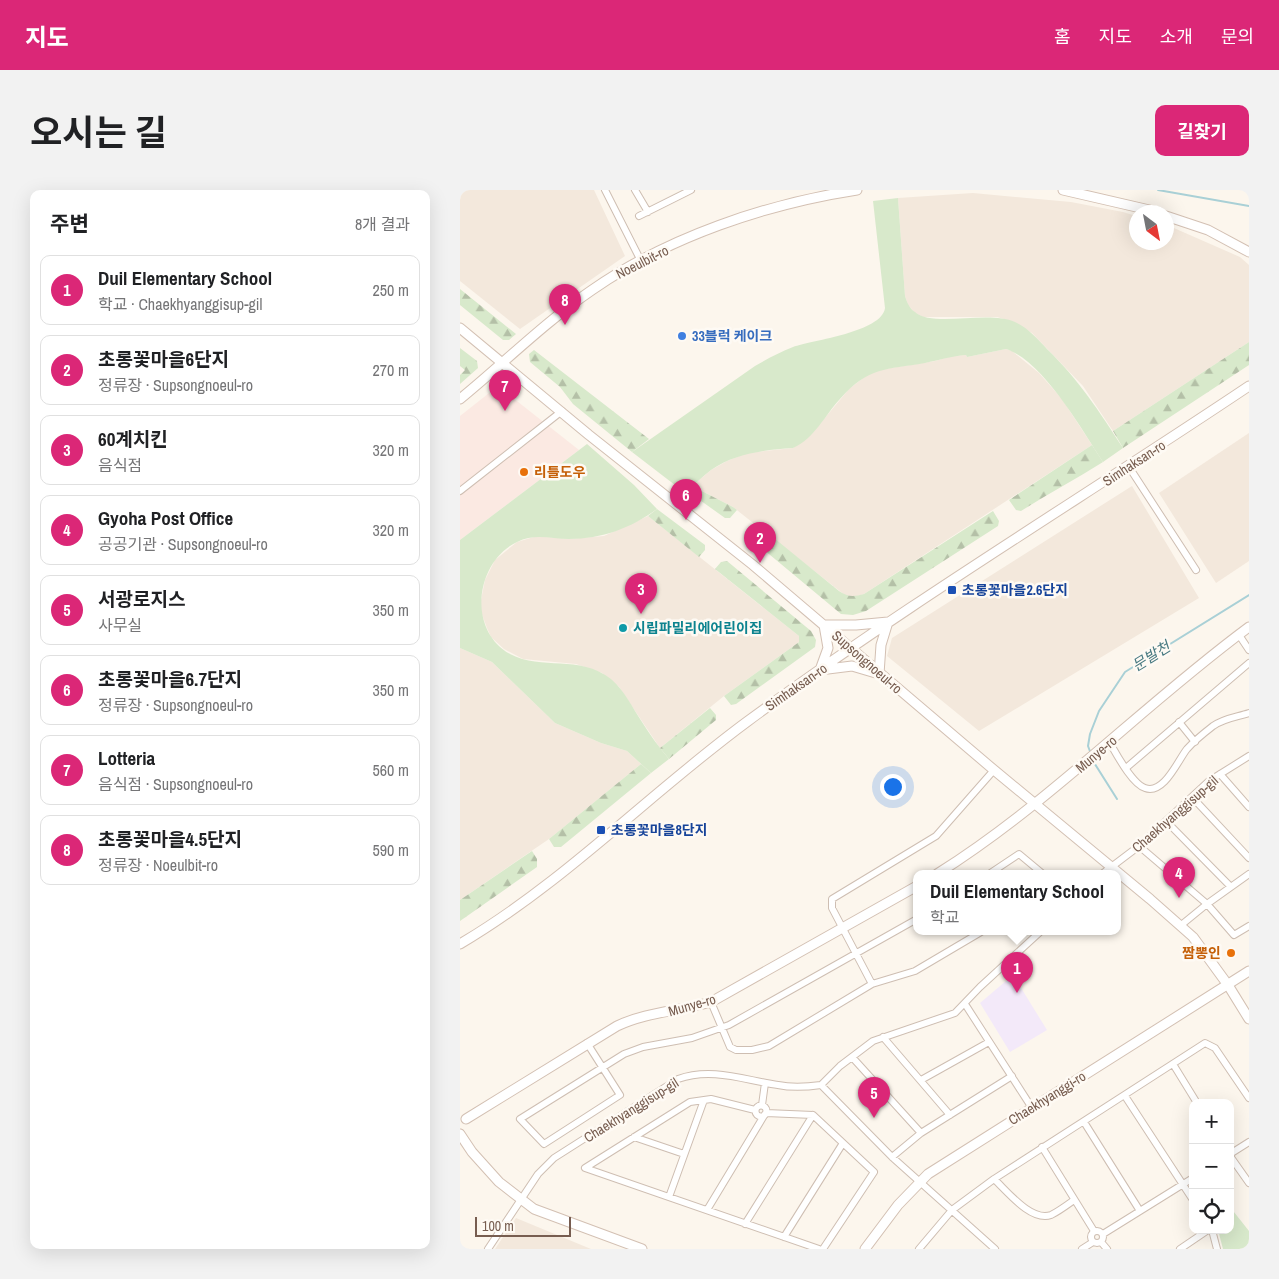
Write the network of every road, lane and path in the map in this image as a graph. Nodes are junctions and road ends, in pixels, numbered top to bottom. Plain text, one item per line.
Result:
1 (605, 190) edge
2 (636, 190) edge
3 (691, 190) edge
4 (857, 190) edge
5 (1062, 190) edge
6 (1134, 205) edge
7 (648, 212) junction
8 (639, 216) dead end
9 (1174, 219) edge
10 (1249, 252) edge
11 (641, 261) junction
12 (460, 328) edge
13 (504, 362) junction
14 (1249, 386) edge
15 (460, 399) edge
16 (562, 411) junction
17 (1129, 467) junction
18 (460, 491) edge
19 (1196, 570) dead end
20 (888, 622) junction
21 (824, 625) junction
22 (1249, 627) edge
23 (1239, 635) junction
24 (852, 649) junction
25 (1249, 650) edge
26 (1249, 663) edge
27 (820, 670) junction
28 (879, 674) junction
29 (1249, 713) edge
30 (1179, 722) junction
31 (1195, 742) junction
32 (1110, 743) junction
33 (1249, 756) edge
34 (1126, 768) junction
35 (994, 770) junction
36 (1220, 774) junction
37 (1192, 797) junction
38 (1246, 798) edge
39 (1036, 805) junction
40 (1249, 807) edge
41 (1166, 822) junction
42 (1139, 846) junction
43 (1249, 858) edge
44 (1109, 868) junction
45 (943, 870) edge
46 (995, 870) edge
47 (1038, 870) edge
48 (1107, 870) edge
49 (1111, 870) edge
50 (1249, 874) edge
51 (1121, 878) edge
52 (1230, 886) junction
53 (913, 888) edge
54 (1207, 904) junction
55 (913, 921) edge
56 (1180, 926) junction
57 (1249, 926) edge
58 (842, 929) junction
59 (976, 935) edge
60 (1037, 935) edge
61 (460, 944) edge
62 (856, 954) junction
63 (1249, 971) edge
64 (872, 984) junction
65 (1228, 985) junction
66 (711, 1002) junction
67 (965, 1004) junction
68 (1249, 1019) edge
69 (721, 1028) junction
70 (883, 1037) junction
71 (989, 1042) junction
72 (587, 1043) junction
73 (852, 1057) junction
74 (1173, 1064) junction
75 (602, 1068) junction
76 (1012, 1076) junction
77 (922, 1080) junction
78 (765, 1083) junction
79 (821, 1085) junction
80 (1126, 1096) junction
81 (1249, 1098) edge
82 (1195, 1099) edge
83 (704, 1100) junction
84 (762, 1105) junction
85 (1032, 1108) junction
86 (755, 1110) junction
87 (766, 1114) junction
88 (950, 1114) junction
89 (813, 1115) junction
90 (466, 1119) dead end
91 (1084, 1122) junction
92 (921, 1133) junction
93 (460, 1134) edge
94 (634, 1137) junction
95 (1249, 1142) edge
96 (843, 1143) junction
97 (1042, 1147) junction
98 (1234, 1152) edge
99 (684, 1154) junction
100 (892, 1157) junction
101 (1234, 1161) edge
102 (994, 1179) junction
103 (1189, 1180) edge
104 (921, 1181) junction
105 (1249, 1183) edge
106 (1182, 1184) junction
107 (1189, 1194) edge
108 (669, 1197) junction
109 (520, 1200) junction
110 (1074, 1200) junction
111 (707, 1210) junction
112 (952, 1210) junction
113 (1140, 1211) junction
114 (745, 1224) junction
115 (1094, 1231) junction
116 (1103, 1234) junction
117 (1202, 1234) edge
118 (1213, 1234) edge
119 (784, 1237) junction
120 (1093, 1242) junction
121 (1101, 1242) junction
122 (488, 1249) edge
123 (642, 1249) edge
124 (818, 1249) edge
125 (823, 1249) edge
126 (865, 1249) edge
127 (919, 1249) edge
128 (994, 1249) edge
129 (1082, 1249) edge
130 (1106, 1249) edge
131 (1180, 1249) edge
132 (1217, 1249) edge

1 - 11 street
2 - 7 street
3 - 7 street
4 - 11 street, Noeulbit-ro
5 - 6 street
7 - 8 street
9 - 10 street
11 - 13 street, Noeulbit-ro
12 - 13 street, Supsongnoeul-ro
13 - 15 street, Noeulbit-ro
13 - 16 street, Supsongnoeul-ro
14 - 17 street, Simhaksan-ro
16 - 18 street
16 - 21 street, Supsongnoeul-ro
17 - 19 street
17 - 20 street, Simhaksan-ro
20 - 21 street
20 - 24 street, Simhaksan-ro
20 - 28 street
21 - 24 street, Supsongnoeul-ro
21 - 27 street
22 - 23 street, Munye-ro
23 - 25 street
23 - 32 street, Munye-ro
24 - 27 street, Simhaksan-ro
24 - 28 street, Supsongnoeul-ro
26 - 30 street
27 - 28 street
27 - 61 street, Simhaksan-ro
28 - 35 street, Supsongnoeul-ro
29 - 31 street
30 - 31 street
30 - 34 street
31 - 34 street
32 - 34 street
32 - 39 street, Munye-ro
33 - 36 street, Chaekhyanggisup-gil
35 - 39 street, Supsongnoeul-ro
35 - 58 street
36 - 37 street, Chaekhyanggisup-gil
36 - 38 street
37 - 41 street, Chaekhyanggisup-gil
37 - 43 street
38 - 40 street
39 - 44 street, Supsongnoeul-ro
39 - 45 street, Munye-ro
41 - 42 street, Chaekhyanggisup-gil
41 - 52 street
42 - 44 street, Chaekhyanggisup-gil
42 - 54 street
44 - 48 street, Chaekhyanggisup-gil
44 - 49 street, Supsongnoeul-ro
46 - 47 street
50 - 52 street
51 - 56 street, Supsongnoeul-ro
52 - 54 street
53 - 58 street, Munye-ro
54 - 56 street
54 - 57 street
55 - 62 street
56 - 65 street, Supsongnoeul-ro
58 - 62 street
58 - 66 street, Munye-ro
59 - 64 street
60 - 67 street
62 - 64 street
62 - 69 street
63 - 65 street, Chaekhyanggi-ro
64 - 69 street
65 - 68 street, Supsongnoeul-ro
65 - 85 street, Chaekhyanggi-ro
66 - 69 street
66 - 72 street, Munye-ro
67 - 70 street
67 - 71 street
69 - 75 street
70 - 73 street
70 - 77 street
71 - 76 street
71 - 77 street
72 - 75 street
72 - 90 street, Munye-ro
73 - 79 street
73 - 92 street
74 - 80 street
74 - 81 street
74 - 82 street
75 - 75 street
76 - 85 street
76 - 88 street
77 - 88 street
78 - 79 street, Chaekhyanggisup-gil
78 - 84 street
78 - 109 street, Chaekhyanggisup-gil
79 - 100 street
80 - 91 street
80 - 106 street
83 - 86 street
83 - 94 street
83 - 99 street
84 - 86 street
84 - 87 street
85 - 104 street, Chaekhyanggi-ro
86 - 87 street
87 - 89 street
87 - 111 street
88 - 92 street
89 - 96 street
89 - 114 street
91 - 97 street
91 - 113 street
92 - 100 street
93 - 109 street
94 - 99 street
94 - 108 street
95 - 98 street
96 - 119 street
96 - 125 street
97 - 102 street
97 - 110 street
99 - 108 street
100 - 104 street
101 - 105 street
102 - 110 street
102 - 112 street
103 - 106 street
104 - 112 street
104 - 126 street, Chaekhyanggi-ro
106 - 107 street
106 - 113 street
108 - 111 street
109 - 122 street, Chaekhyanggisup-gil
109 - 123 street
110 - 115 street
111 - 114 street
112 - 127 street
112 - 128 street
113 - 116 street
114 - 119 street
115 - 116 street
115 - 120 street
116 - 121 street
117 - 131 street
118 - 132 street
119 - 124 street
120 - 121 street
120 - 129 street
121 - 130 street

